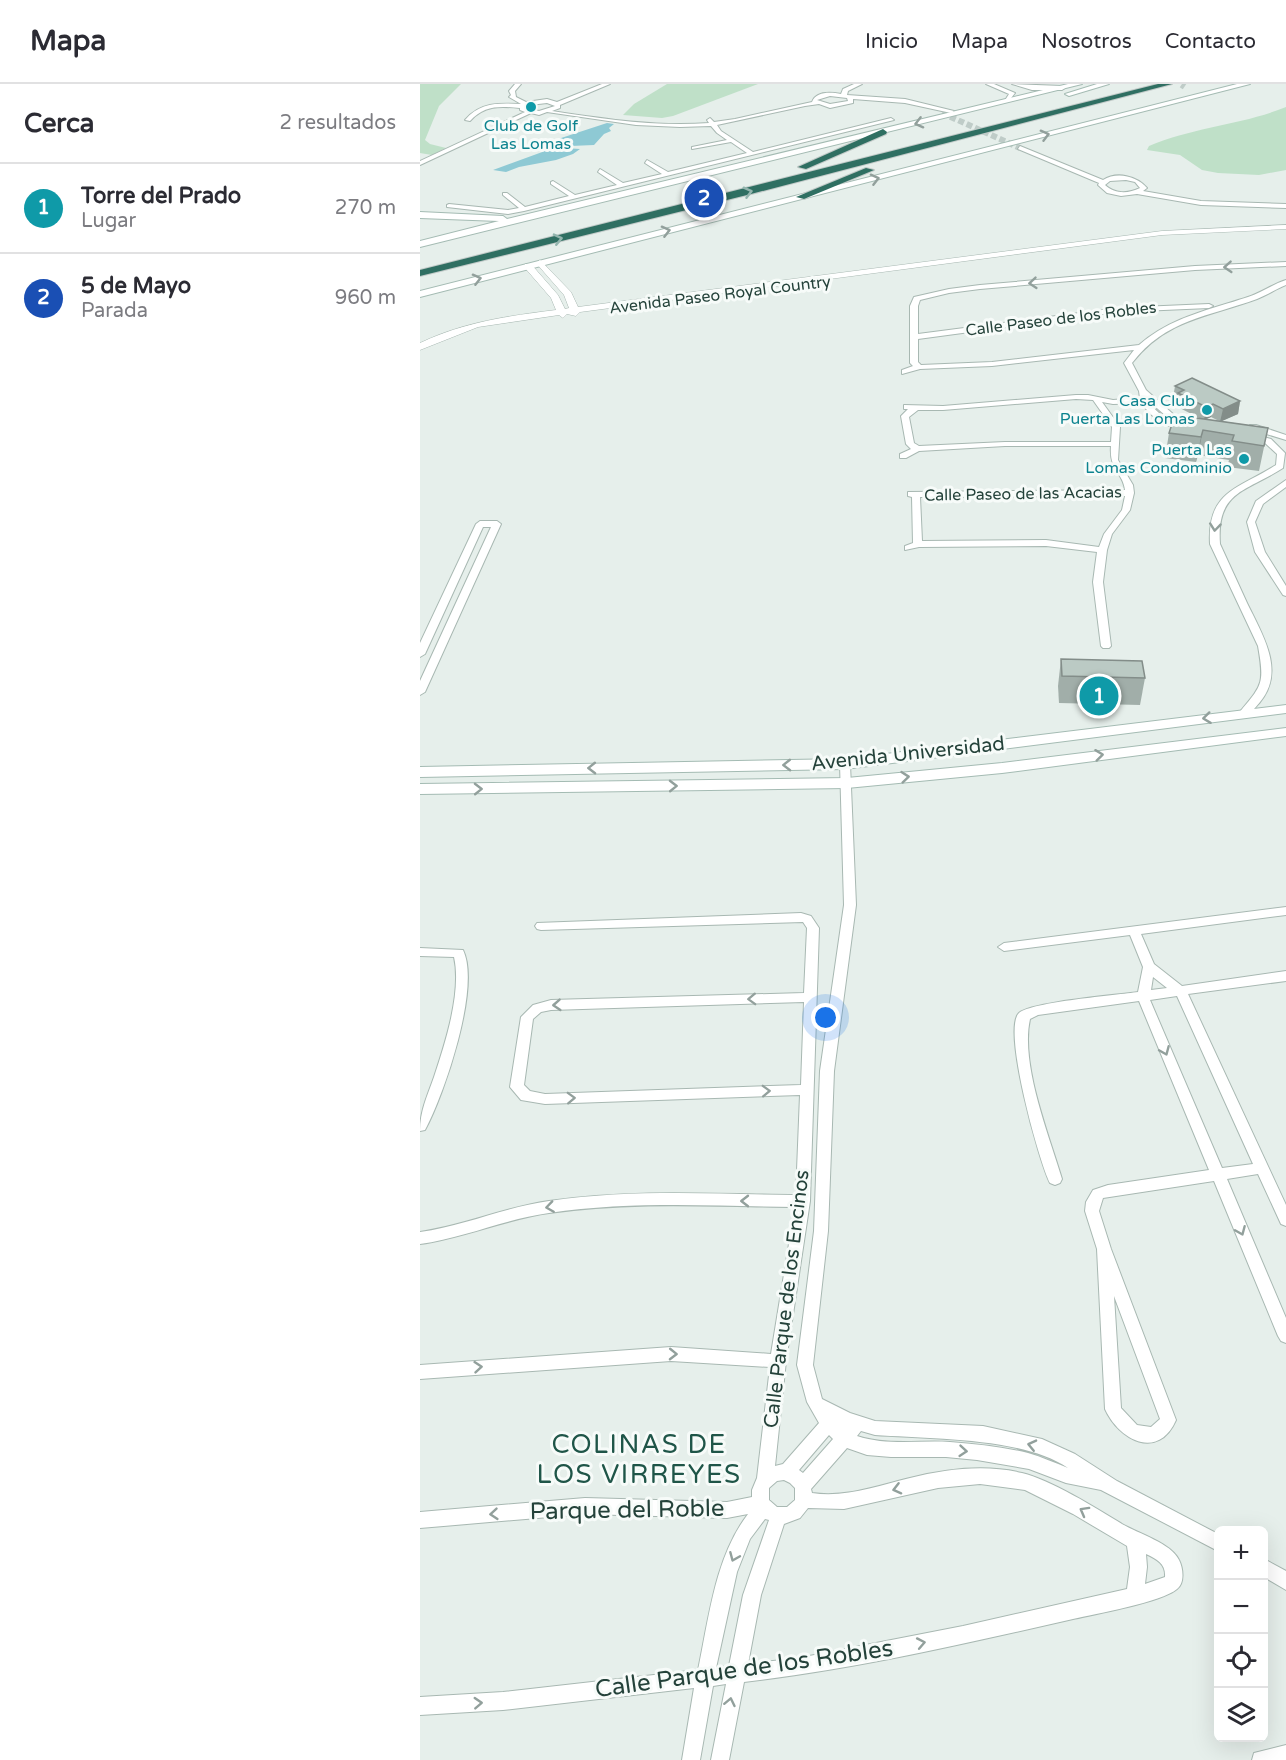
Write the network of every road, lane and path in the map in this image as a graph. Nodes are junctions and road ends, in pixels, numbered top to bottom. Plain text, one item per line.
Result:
1 (518, 84) edge
2 (607, 84) edge
3 (859, 84) edge
4 (989, 84) edge
5 (1015, 84) edge
6 (1078, 84) edge
7 (1105, 84) edge
8 (1140, 84) edge
9 (1168, 84) edge
10 (1246, 84) edge
11 (839, 85) edge
12 (1001, 85) edge
13 (1066, 86) edge
14 (1031, 88) junction
15 (1186, 89) dead end
16 (830, 94) junction
17 (514, 95) junction
18 (848, 98) junction
19 (536, 101) junction
20 (816, 101) junction
21 (1006, 101) junction
22 (523, 105) junction
23 (554, 106) junction
24 (951, 111) tunnel mouth
25 (964, 111) junction
26 (529, 112) junction
27 (942, 113) tunnel mouth
28 (468, 120) dead end
29 (891, 120) dead end
30 (722, 121) junction
31 (711, 122) junction
32 (1072, 128) junction
33 (883, 132) junction
34 (724, 133) junction
35 (733, 140) junction
36 (1023, 147) tunnel mouth
37 (694, 148) dead end
38 (911, 150) junction
39 (753, 154) junction
40 (647, 162) dead end
41 (420, 163) edge
42 (803, 167) junction
43 (600, 171) dead end
44 (668, 174) junction
45 (1105, 181) junction
46 (553, 183) dead end
47 (622, 185) junction
48 (1141, 190) junction
49 (505, 194) dead end
50 (573, 197) junction
51 (801, 197) junction
52 (1286, 204) edge
53 (449, 206) dead end
54 (524, 209) junction
55 (420, 215) edge
56 (519, 219) junction
57 (430, 225) edge
58 (1286, 227) edge
59 (464, 233) junction
60 (420, 244) edge
61 (540, 263) junction
62 (420, 264) edge
63 (1286, 264) edge
64 (528, 266) junction
65 (420, 273) edge
66 (1286, 282) edge
67 (420, 294) edge
68 (568, 294) junction
69 (555, 297) junction
70 (1171, 306) junction
71 (1225, 306) junction
72 (576, 312) junction
73 (562, 313) junction
74 (1188, 317) junction
75 (922, 325) junction
76 (952, 331) junction
77 (915, 336) junction
78 (420, 347) edge
79 (1139, 347) junction
80 (1104, 351) junction
81 (1128, 363) junction
82 (918, 367) junction
83 (905, 372) dead end
84 (1096, 399) junction
85 (1147, 400) junction
86 (1108, 414) junction
87 (1192, 422) edge
88 (1198, 430) edge
89 (1286, 438) edge
90 (1115, 444) junction
91 (917, 449) junction
92 (1283, 451) edge
93 (903, 456) dead end
94 (1286, 483) edge
95 (1239, 489) junction
96 (1130, 493) junction
97 (1264, 498) junction
98 (1102, 550) junction
99 (1286, 593) edge
100 (1106, 646) dead end
101 (420, 654) edge
102 (420, 692) edge
103 (1286, 709) edge
104 (1244, 714) junction
105 (1286, 732) edge
106 (845, 764) junction
107 (420, 772) edge
108 (847, 783) junction
109 (420, 789) edge
110 (1286, 911) edge
111 (541, 926) dead end
112 (1134, 931) junction
113 (1004, 947) dead end
114 (420, 952) edge
115 (1149, 967) junction
116 (1286, 976) edge
117 (1181, 992) junction
118 (810, 997) junction
119 (1143, 998) junction
120 (806, 1090) junction
121 (420, 1126) edge
122 (1262, 1168) junction
123 (1218, 1175) junction
124 (1055, 1179) dead end
125 (803, 1201) junction
126 (1286, 1220) edge
127 (420, 1238) edge
128 (1104, 1249) junction
129 (1286, 1336) edge
130 (778, 1361) junction
131 (420, 1372) edge
132 (831, 1420) junction
133 (858, 1423) junction
134 (843, 1439) junction
135 (786, 1473) junction
136 (765, 1480) junction
137 (1102, 1482) junction
138 (803, 1492) junction
139 (768, 1509) junction
140 (420, 1520) edge
141 (1134, 1540) junction
142 (1214, 1541) edge
143 (1268, 1570) edge
144 (1285, 1578) edge
145 (1134, 1594) junction
146 (735, 1674) junction
147 (705, 1679) junction
148 (420, 1706) edge
149 (1286, 1754) edge
150 (691, 1760) edge
151 (720, 1760) edge
152 (1261, 1760) edge

1 - 17 street
2 - 23 street
3 - 18 street
4 - 12 street
5 - 14 street
6 - 13 main road
7 - 25 main road
8 - 42 highway
9 - 38 highway
10 - 32 main road
11 - 16 street
12 - 14 street
12 - 21 street
13 - 14 street
13 - 21 main road
15 - 32 main road
16 - 18 street
16 - 20 street
17 - 19 street
17 - 22 street
18 - 20 street
18 - 24 street
18 - 27 street
19 - 22 street
19 - 23 street
20 - 30 street
21 - 25 main road
22 - 26 street
22 - 28 street
23 - 26 street
23 - 31 street
25 -> 33 main road
26 - 41 street
29 - 39 street
30 - 31 street
30 - 34 street
31 - 34 street
51 -> 32 main road
33 - 42 highway
33 - 56 main road
34 - 35 street
35 - 37 street
35 - 39 street
36 - 45 street
38 - 51 highway
65 -> 38 highway
39 - 44 street
40 - 44 street
42 - 62 highway
43 - 47 street
44 - 47 street
45 - 48 street
45 - 48 street
46 - 50 street
47 - 50 street
48 - 52 street
49 - 54 street
50 - 54 street
61 -> 51 main road
53 - 54 street
55 - 56 main road
56 - 59 main road
57 - 59 main road
58 - 72 street, Avenida Paseo Royal Country
59 - 60 main road
61 - 64 main road
61 - 68 street
63 -> 75 street
67 -> 64 main road
64 - 69 street
66 - 71 street
68 - 69 street
68 - 72 street
69 - 73 street
70 - 71 street, Calle Paseo de los Robles
70 - 74 street, Calle Paseo de los Robles
70 - 76 street, Calle Paseo de los Robles
71 - 74 street
72 - 73 street, Avenida Paseo Royal Country
73 - 78 street, Avenida Paseo Royal Country
74 - 79 street
75 - 76 street, Calle Paseo de los Robles
75 - 77 street
76 - 77 street, Calle Paseo de los Robles
77 - 82 street
79 - 80 street
79 - 81 street
80 - 81 street
80 - 82 street
81 - 85 street
82 - 83 street
84 - 85 street
84 - 86 street
84 - 91 street
85 - 86 street
85 - 87 street
85 - 88 street
86 - 90 street
89 - 92 street
90 - 91 street
90 - 96 street
91 - 93 street
92 - 95 street
94 - 97 street
95 - 97 street
95 -> 104 street
96 - 98 street
96 - 98 street, Calle Paseo de las Acacias
97 - 99 street
98 - 100 street
101 - 102 street
103 - 104 main road, Avenida Universidad
104 -> 106 main road, Avenida Universidad
108 -> 105 main road, Avenida Universidad
106 -> 107 main road, Avenida Universidad
106 - 108 street
109 -> 108 main road, Avenida Universidad
108 - 132 street
110 - 112 street
111 - 118 street, Calle Parque de los Encinos
112 - 113 street
112 - 115 street
114 - 121 street
115 - 117 street
115 - 119 street
116 - 117 street
117 - 119 street
117 - 122 street
118 - 120 street, Calle Parque de los Encinos
118 -> 120 street
119 -> 123 street
119 - 124 street
120 - 125 street, Calle Parque de los Encinos
122 - 123 street
122 - 126 street
123 - 128 street
123 -> 129 street
125 -> 127 street
125 - 130 street, Calle Parque de los Encinos
128 - 128 street
131 -> 130 street
130 - 136 street, Calle Parque de los Encinos
132 - 133 street
132 - 134 street
132 - 135 street
133 - 134 street
137 -> 133 street
134 -> 137 street
134 - 138 street
135 - 136 street
135 - 138 street
136 - 139 street
137 - 142 street
138 - 139 street
141 -> 138 street
139 -> 140 street, Parque del Roble
139 - 146 street
139 -> 147 street
141 - 145 street
141 - 145 street, Calle Parque de los Robles
143 - 144 street
146 -> 145 street, Calle Parque de los Robles
146 - 147 street, Calle Parque de los Robles
151 -> 146 street
148 -> 147 street, Calle Parque de los Robles
147 - 150 street
149 - 152 street

